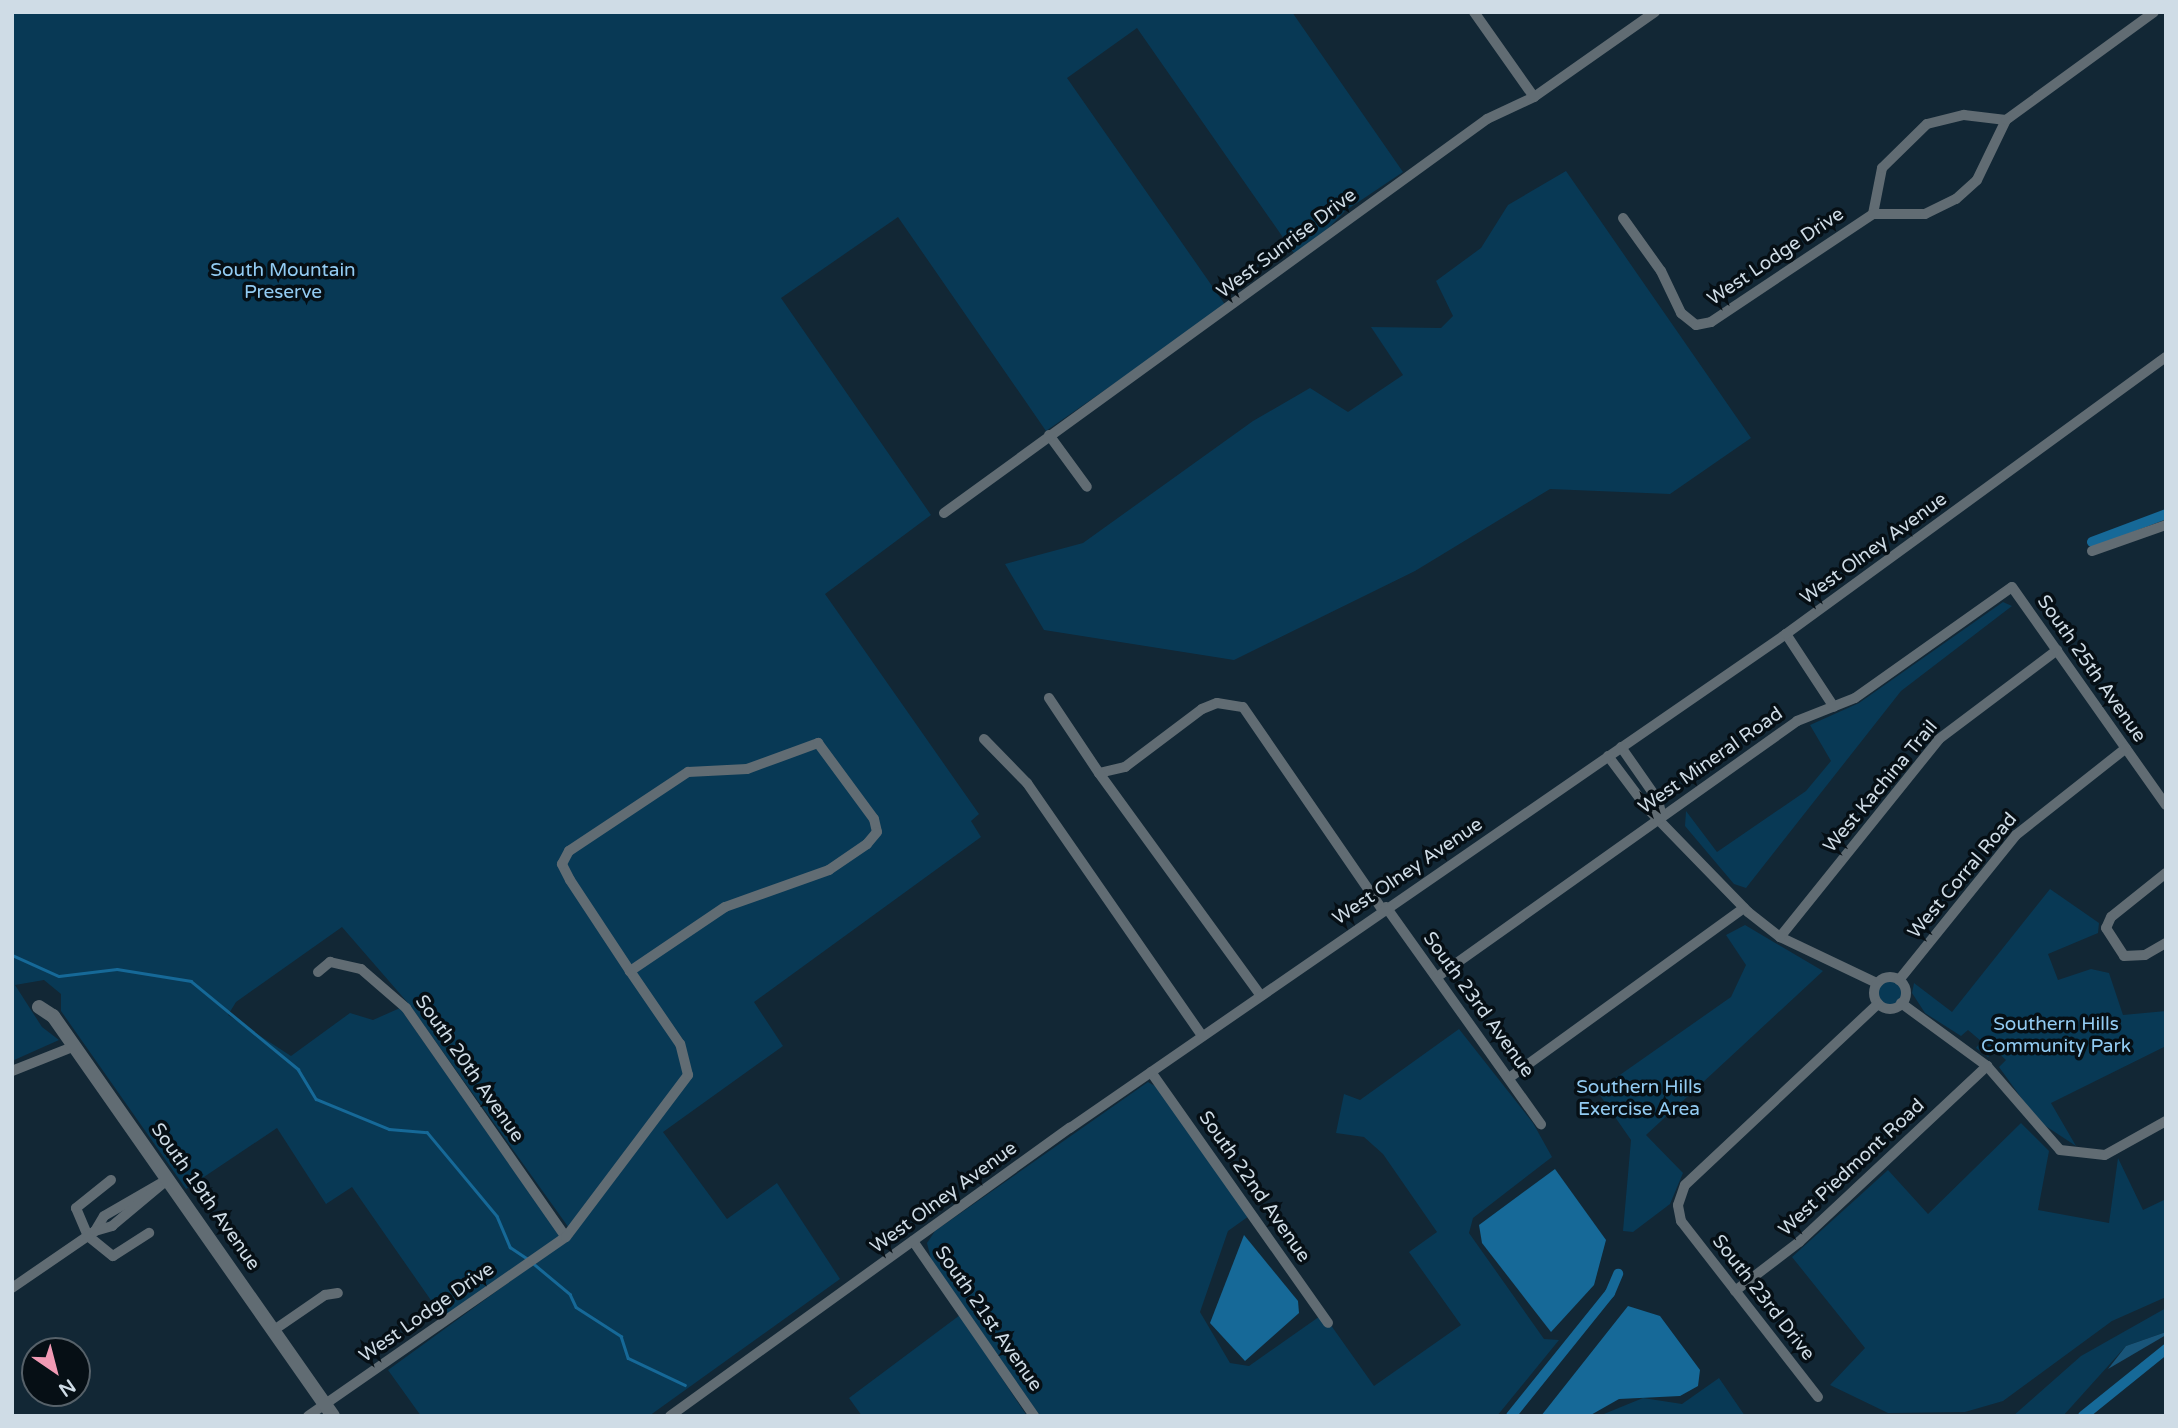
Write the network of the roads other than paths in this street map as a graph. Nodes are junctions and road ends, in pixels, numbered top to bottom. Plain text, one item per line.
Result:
1 (1474, 12) edge
2 (1655, 12) edge
3 (2154, 12) edge
4 (1534, 97) junction
5 (2006, 120) junction
6 (1873, 214) junction
7 (1623, 218) dead end
8 (2166, 357) edge
9 (1049, 435) junction
10 (1087, 487) dead end
11 (944, 513) dead end
12 (2166, 525) edge
13 (2092, 551) dead end
14 (2012, 587) joint
15 (1786, 634) junction
16 (2057, 650) junction
17 (1049, 698) dead end
18 (1834, 706) junction
19 (984, 739) dead end
20 (1621, 747) junction
21 (2126, 748) junction
22 (1608, 755) junction
23 (1099, 774) junction
24 (1646, 783) junction
25 (1634, 792) junction
26 (2166, 805) edge
27 (1662, 817) junction
28 (2166, 873) edge
29 (1384, 908) junction
30 (1744, 908) junction
31 (1780, 937) junction
32 (2166, 943) edge
33 (630, 971) junction
34 (318, 972) dead end
35 (1437, 977) junction
36 (1899, 981) junction
37 (1877, 984) junction
38 (1260, 995) junction
39 (1901, 1003) junction
40 (1878, 1004) junction
41 (39, 1007) dead end
42 (1202, 1036) junction
43 (75, 1046) junction
44 (1987, 1066) junction
45 (12, 1071) edge
46 (1151, 1072) junction
47 (1509, 1078) junction
48 (2166, 1121) edge
49 (1541, 1124) dead end
50 (168, 1179) junction
51 (111, 1180) dead end
52 (91, 1233) junction
53 (149, 1233) dead end
54 (566, 1237) junction
55 (913, 1241) junction
56 (12, 1288) edge
57 (1735, 1291) junction
58 (338, 1293) dead end
59 (1328, 1323) dead end
60 (274, 1330) junction
61 (1818, 1397) dead end
62 (328, 1410) edge
63 (685, 1412) edge
64 (308, 1416) edge
65 (670, 1416) edge
66 (1034, 1416) edge

1 - 4 street
2 - 4 street, West Sunrise Drive
3 - 5 street, West Lodge Drive
4 - 9 street, West Sunrise Drive
5 - 6 street, West Lodge Drive
5 - 6 street, West Lodge Drive
6 - 7 street, West Lodge Drive
8 - 15 street, West Olney Avenue
9 - 10 street
9 - 11 street, West Sunrise Drive
12 - 13 street
14 - 16 street, South 25th Avenue
14 - 18 street, West Mineral Road
15 - 18 street
15 - 20 street, West Olney Avenue
16 - 21 street, South 25th Avenue
16 - 31 street, West Kachina Trail
17 - 23 street
18 - 27 street, West Mineral Road
19 - 42 street
20 - 22 street, West Olney Avenue
20 - 24 street
21 - 26 street, South 25th Avenue
21 - 36 street, West Corral Road
22 - 25 street
22 - 29 street, West Olney Avenue
23 - 29 street, South 23rd Avenue
23 - 38 street
24 - 25 street
24 - 27 street
25 - 27 street
27 - 30 street
27 - 35 street, West Mineral Road
28 - 32 street
29 - 35 street, South 23rd Avenue
29 - 38 street, West Olney Avenue
30 - 31 street
30 - 47 street
31 - 37 street
33 - 33 street
33 - 54 street, West Lodge Drive
34 - 54 street, South 20th Avenue
35 - 47 street, South 23rd Avenue
36 - 37 street
36 - 39 street
37 - 40 street
38 - 42 street, West Olney Avenue
39 - 40 street
39 - 44 street
40 - 57 street, South 23rd Drive
41 - 43 street, South 19th Avenue
42 - 46 street, West Olney Avenue
43 - 45 street
43 - 50 street, South 19th Avenue
44 - 48 street
44 - 57 street, West Piedmont Road
46 - 55 street, West Olney Avenue
46 - 59 street, South 22nd Avenue
47 - 49 street, South 23rd Avenue
50 - 52 street
50 - 60 street, South 19th Avenue
51 - 52 street
52 - 53 street
52 - 56 street
54 - 62 street, West Lodge Drive
55 - 63 street, West Olney Avenue
55 - 66 street, South 21st Avenue
57 - 61 street, South 23rd Drive
58 - 60 street
60 - 62 street, South 19th Avenue
62 - 64 street, West Lodge Drive
63 - 65 street, West Olney Avenue

